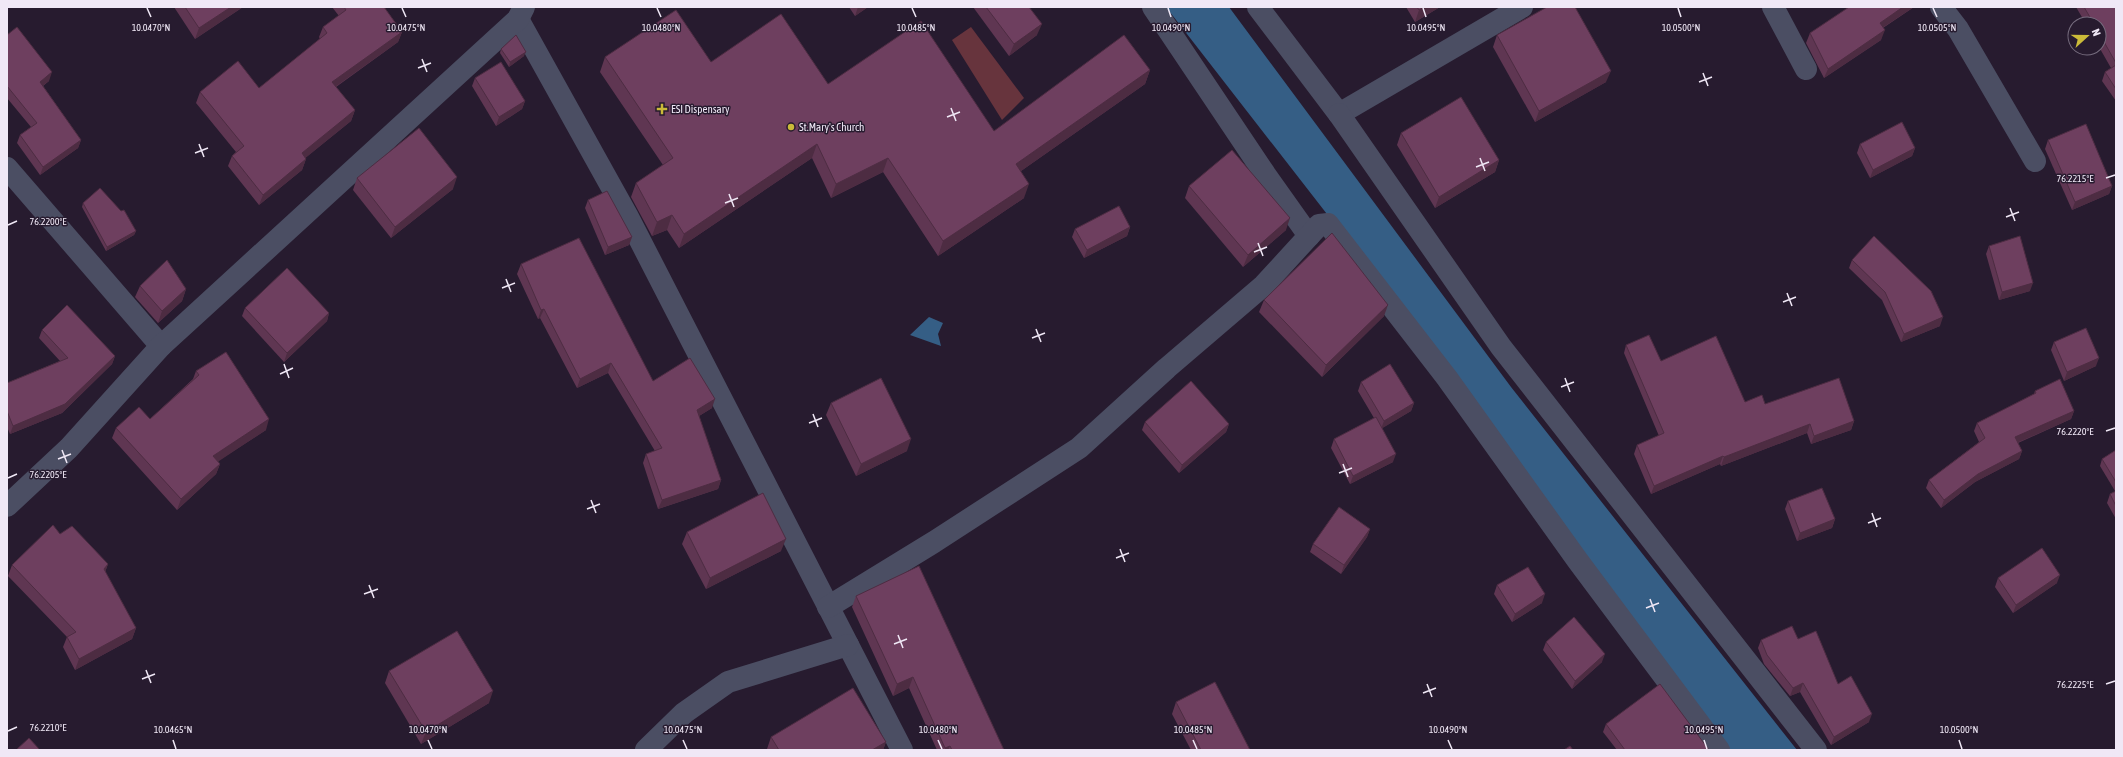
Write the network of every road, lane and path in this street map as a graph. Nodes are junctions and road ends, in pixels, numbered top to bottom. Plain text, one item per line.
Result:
1 (1153, 7) edge
2 (1258, 7) edge
3 (1522, 7) edge
4 (1773, 7) edge
5 (1941, 7) edge
6 (521, 13) edge
7 (1806, 69) dead end
8 (1339, 114) junction
9 (2035, 161) dead end
10 (7, 168) edge
11 (1309, 236) junction
12 (161, 346) junction
13 (7, 506) edge
14 (828, 607) junction
15 (848, 645) junction
16 (646, 750) edge
17 (902, 750) edge
18 (1719, 750) edge
19 (1816, 750) edge

1 - 11 street
2 - 8 street
3 - 8 street
4 - 7 street
5 - 9 street
6 - 12 street
6 - 14 street
8 - 19 street
10 - 12 street
11 - 14 street
11 - 18 street
12 - 13 street
14 - 15 street
15 - 16 street
15 - 17 street

